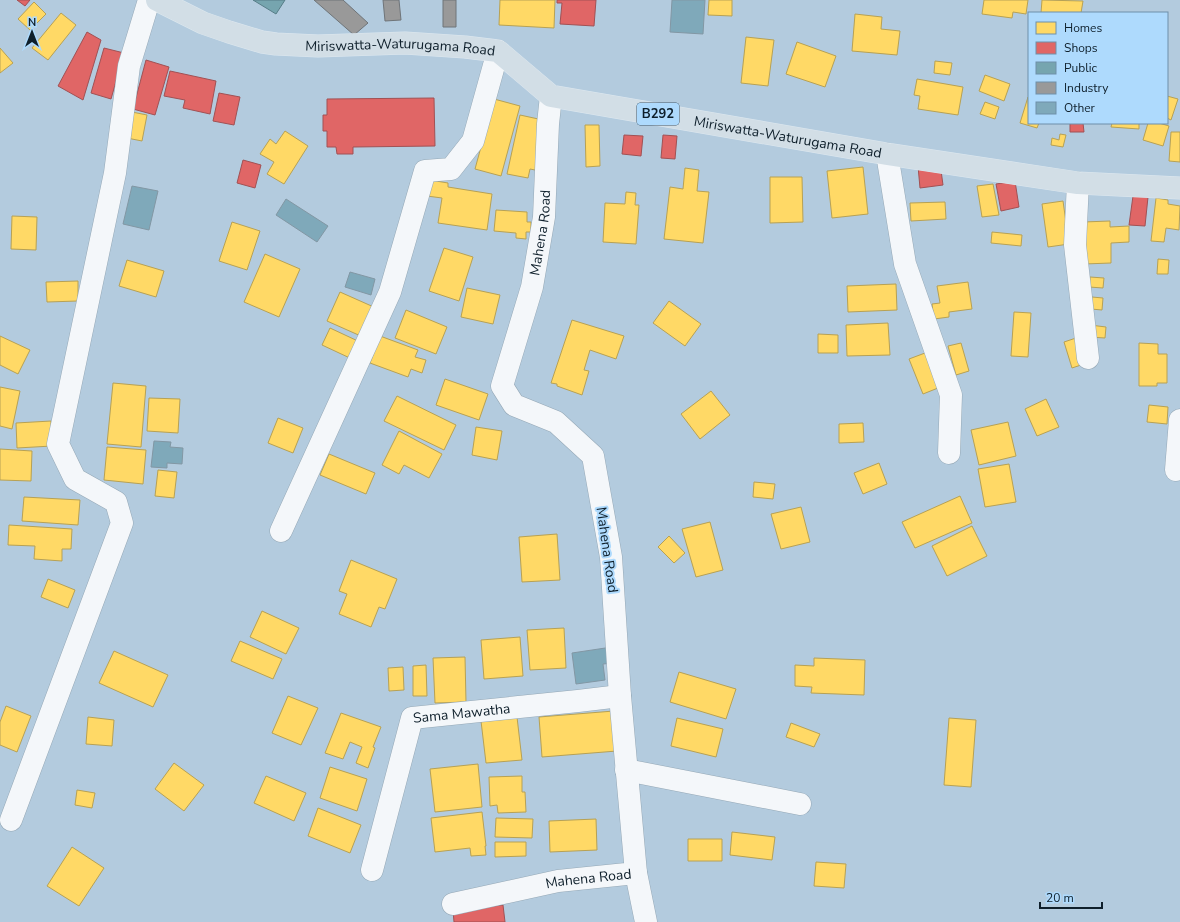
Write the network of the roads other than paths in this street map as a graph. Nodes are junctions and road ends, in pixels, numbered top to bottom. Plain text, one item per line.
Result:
1 (148, 0) edge
2 (158, 0) edge
3 (498, 51) junction
4 (551, 96) junction
5 (887, 154) junction
6 (1078, 183) junction
7 (1180, 188) edge
8 (1088, 358) dead end
9 (1180, 420) edge
10 (949, 453) dead end
11 (1176, 470) dead end
12 (281, 531) dead end
13 (620, 696) junction
14 (626, 770) junction
15 (800, 804) dead end
16 (11, 820) dead end
17 (372, 870) dead end
18 (636, 873) junction
19 (453, 904) dead end
20 (646, 922) edge

1 - 16 street
2 - 3 main road, Miriswatta-Waturugama Road
3 - 4 main road, Miriswatta-Waturugama Road
3 - 12 street
4 - 5 main road, Miriswatta-Waturugama Road / B292
4 - 13 street, Mahena Road
5 - 6 main road, Miriswatta-Waturugama Road / B292
5 - 10 street
6 - 7 main road, Miriswatta-Waturugama Road / B292
6 - 8 street
9 - 11 street
13 - 14 street, Mahena Road
13 - 17 street, Sama Mawatha
14 - 15 street
14 - 18 street, Mahena Road
18 - 19 street, Mahena Road
18 - 20 street

